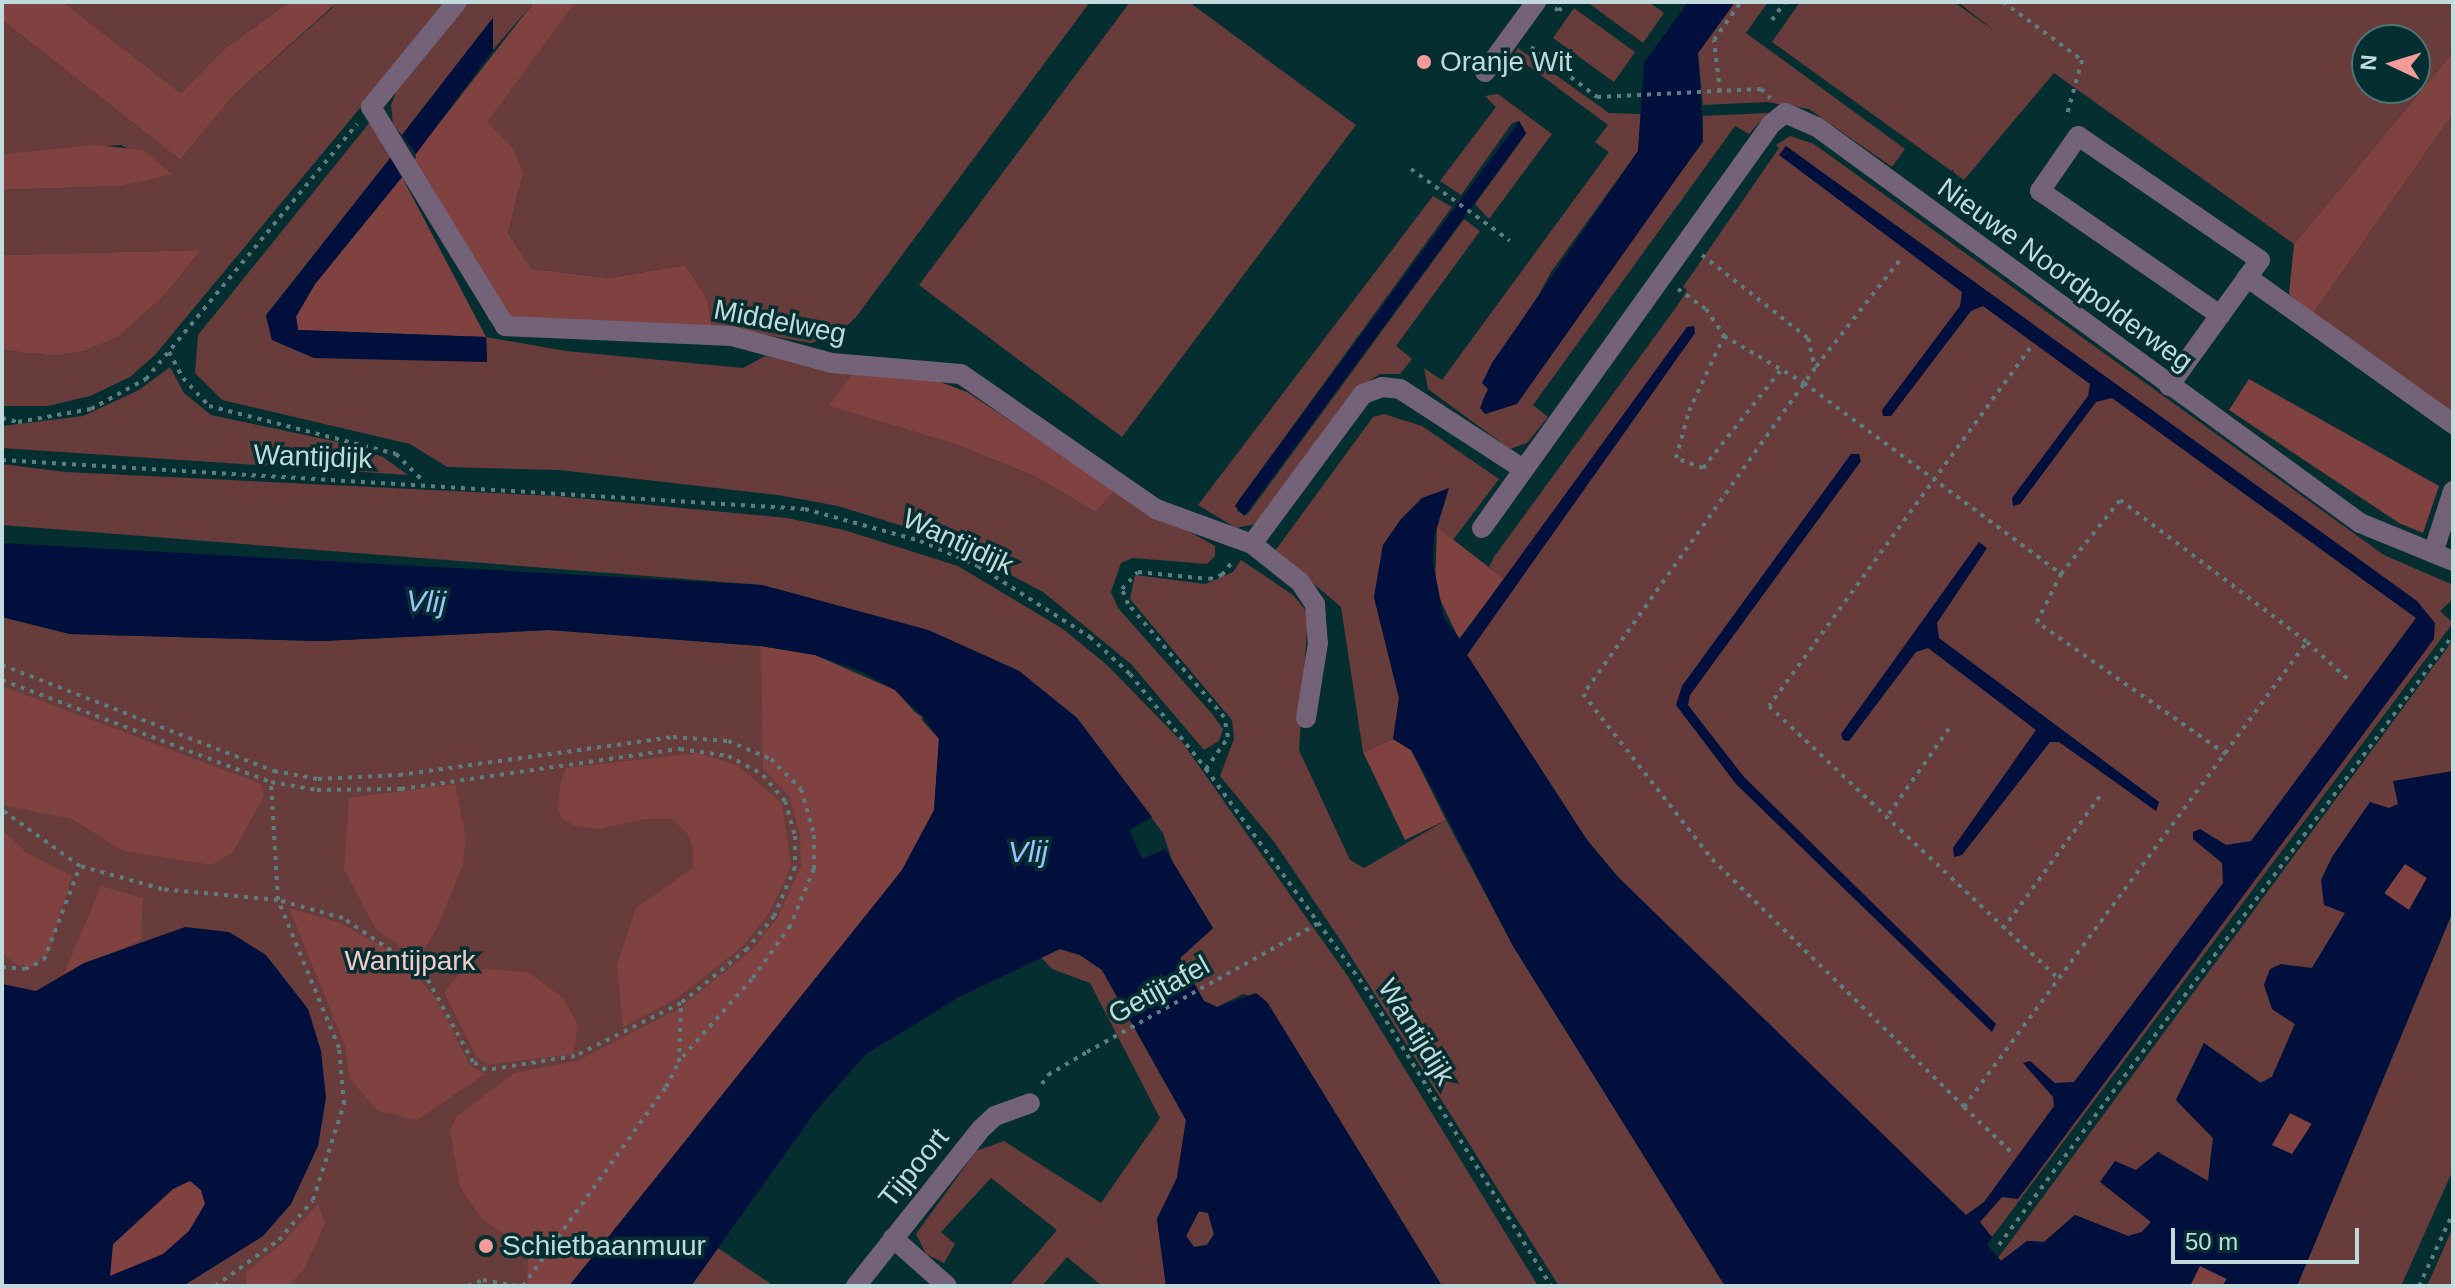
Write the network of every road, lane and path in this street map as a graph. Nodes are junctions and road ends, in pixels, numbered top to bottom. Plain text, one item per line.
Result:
1 (457, 2) edge
2 (1536, 2) edge
3 (1741, 2) edge
4 (1785, 2) edge
5 (2003, 2) edge
6 (1772, 20) dead end
7 (1513, 34) junction
8 (1485, 72) dead end
9 (1720, 92) junction
10 (371, 107) junction
11 (1785, 113) junction
12 (2078, 136) junction
13 (1411, 169) dead end
14 (1510, 241) dead end
15 (1689, 244) junction
16 (1899, 261) dead end
17 (2247, 277) junction
18 (1663, 279) junction
19 (2220, 315) junction
20 (1724, 336) junction
21 (2030, 348) dead end
22 (169, 352) junction
23 (1815, 368) junction
24 (1780, 371) junction
25 (1804, 383) junction
26 (2169, 386) junction
27 (2, 418) edge
28 (2453, 424) edge
29 (2, 460) edge
30 (1523, 469) junction
31 (1933, 478) junction
32 (424, 482) junction
33 (2453, 491) edge
34 (1482, 528) dead end
35 (1252, 544) junction
36 (2433, 553) junction
37 (2453, 561) edge
38 (2061, 574) junction
39 (2453, 635) edge
40 (2307, 642) junction
41 (2, 665) edge
42 (2, 680) edge
43 (2351, 682) dead end
44 (1306, 718) dead end
45 (1950, 727) dead end
46 (2226, 755) junction
47 (1206, 769) junction
48 (271, 782) junction
49 (2103, 792) dead end
50 (2, 810) edge
51 (1889, 814) junction
52 (80, 866) junction
53 (278, 900) junction
54 (1319, 923) junction
55 (2003, 929) junction
56 (2, 967) edge
57 (2059, 979) junction
58 (681, 1003) junction
59 (679, 1061) junction
60 (1030, 1103) joint
61 (1964, 1107) junction
62 (2013, 1154) dead end
63 (2453, 1213) edge
64 (893, 1238) junction
65 (1999, 1245) dead end
66 (215, 1286) edge
67 (468, 1286) edge
68 (521, 1286) edge
69 (856, 1286) edge
70 (947, 1286) edge
71 (1551, 1286) edge
72 (2419, 1286) edge

1 - 10 street
2 - 7 street
3 - 9 path
4 - 6 path
5 - 12 path
7 - 8 street
7 - 9 path
9 - 11 path
10 - 22 path
10 - 35 street, Middelweg
11 - 15 street
11 - 26 street, Nieuwe Noordpolderweg
12 - 17 street
12 - 19 street
13 - 14 path
15 - 18 street
15 - 23 path
16 - 23 path
17 - 19 street
17 - 28 street
18 - 20 path
18 - 30 street
19 - 26 street
20 - 24 path
20 - 24 path
21 - 31 path
22 - 27 path
22 - 32 path
23 - 25 path
24 - 25 path
25 - 31 path
25 - 61 path
26 - 36 street, Nieuwe Noordpolderweg
29 - 32 path, Wantijdijk
30 - 34 street
30 - 35 street
31 - 38 path
31 - 51 path
32 - 47 path, Wantijdijk
33 - 36 street
35 - 44 street
35 - 47 path
36 - 37 street, Nieuwe Noordpolderweg
38 - 40 path
38 - 46 path
39 - 65 path
40 - 43 path
40 - 46 path
41 - 59 path
42 - 48 path
45 - 51 path
46 - 57 path
47 - 54 path, Wantijdijk
48 - 53 path
48 - 58 path
49 - 55 path
50 - 52 path
51 - 55 path
52 - 53 path
52 - 56 path
53 - 58 path
53 - 66 path
54 - 60 path, Getijtafel
54 - 71 path, Wantijdijk
55 - 57 path
57 - 61 path
58 - 59 path
59 - 68 path
60 - 64 street, Tijpoort
61 - 62 path
63 - 72 path
64 - 69 street, Tijpoort
64 - 70 street
67 - 68 path

